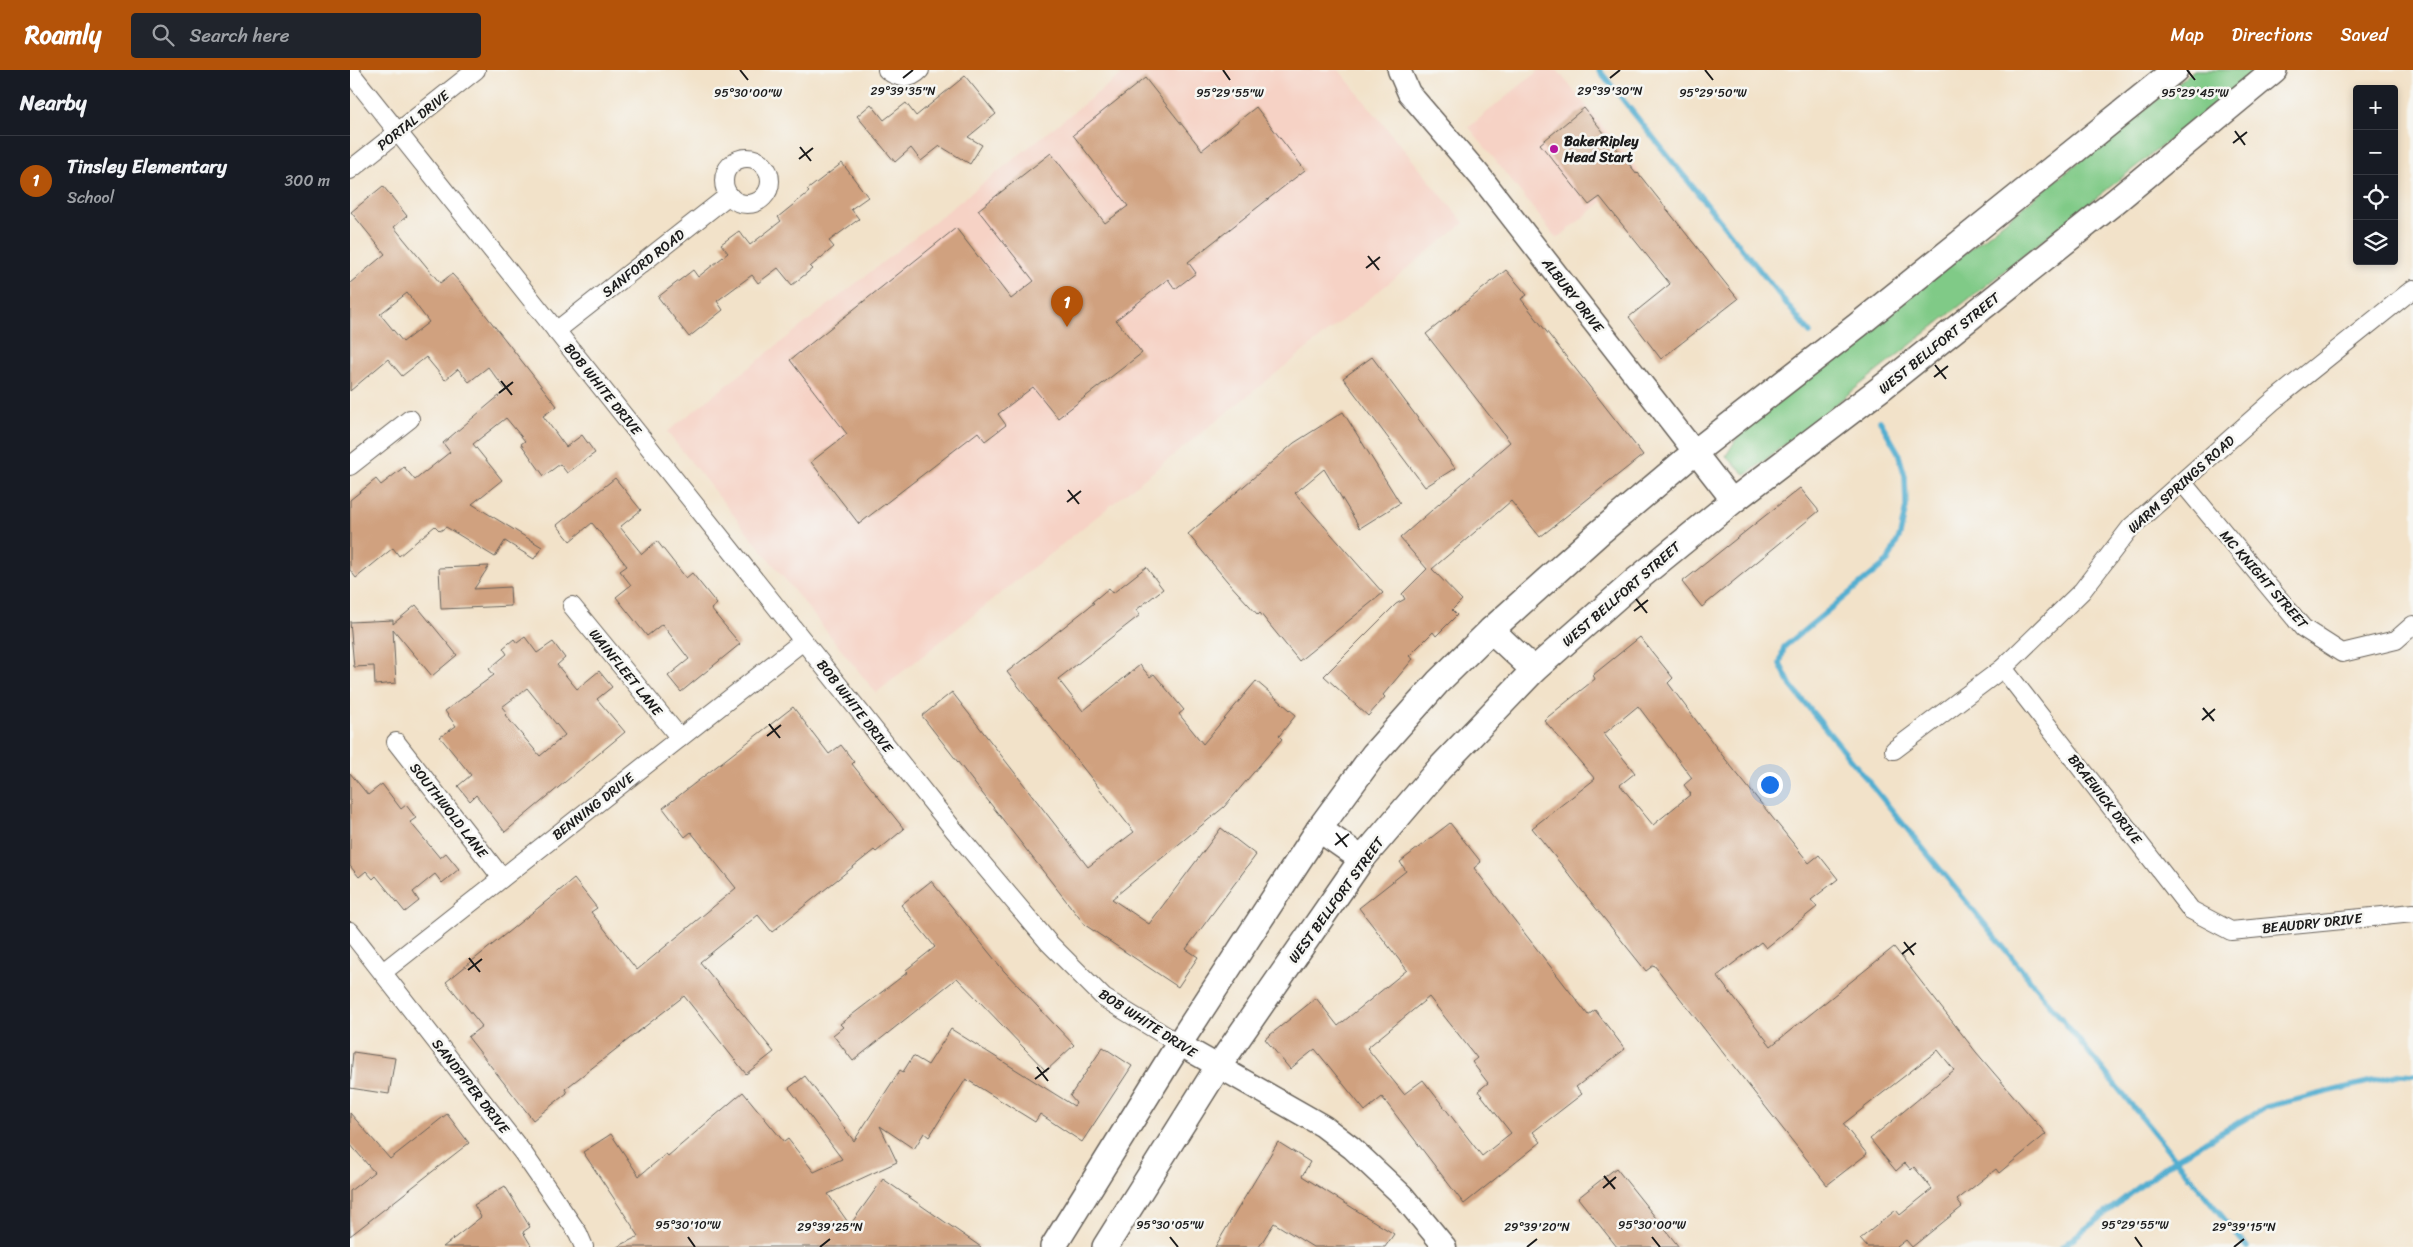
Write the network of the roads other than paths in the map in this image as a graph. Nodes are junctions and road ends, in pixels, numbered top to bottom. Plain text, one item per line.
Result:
1 (476, 70) edge
2 (887, 70) edge
3 (920, 70) edge
4 (1386, 70) edge
5 (1398, 70) edge
6 (2175, 70) edge
7 (2274, 70) edge
8 (350, 72) edge
9 (1410, 93) junction
10 (398, 132) junction
11 (350, 170) edge
12 (729, 195) dead end
13 (2413, 289) edge
14 (556, 331) junction
15 (410, 419) dead end
16 (1695, 452) junction
17 (350, 466) edge
18 (2182, 482) junction
19 (1733, 501) junction
20 (572, 606) dead end
21 (2413, 625) edge
22 (1491, 630) junction
23 (803, 641) junction
24 (2003, 668) junction
25 (1534, 670) junction
26 (680, 738) junction
27 (396, 742) dead end
28 (1894, 750) dead end
29 (1319, 829) junction
30 (1362, 859) junction
31 (502, 878) junction
32 (2413, 913) edge
33 (2213, 921) joint
34 (350, 931) edge
35 (383, 972) junction
36 (1179, 1044) junction
37 (1218, 1067) junction
38 (584, 1247) edge
39 (1053, 1247) edge
40 (1105, 1247) edge
41 (1445, 1247) edge

1 - 10 street, PORTAL DRIVE
2 - 3 street
4 - 9 street, ALBURY DRIVE
5 - 9 street, ALBURY DRIVE
6 - 16 main road
7 - 19 main road, WEST BELLFORT STREET
8 - 10 street, BOB WHITE DRIVE
9 - 16 street, ALBURY DRIVE
10 - 11 street, PORTAL DRIVE
10 - 14 street, BOB WHITE DRIVE
12 - 14 street, SANFORD ROAD
13 - 18 street, WARM SPRINGS ROAD
14 - 23 street, BOB WHITE DRIVE
15 - 17 street
16 - 19 street, ALBURY DRIVE
16 - 22 main road
18 - 21 street, MC KNIGHT STREET
18 - 24 street, WARM SPRINGS ROAD
19 - 25 main road, WEST BELLFORT STREET
20 - 26 street, WAINFLEET LANE
22 - 25 main road
22 - 29 main road
23 - 26 street, BENNING DRIVE
23 - 36 street, BOB WHITE DRIVE
24 - 28 street, WARM SPRINGS ROAD
24 - 33 street, BRAEWICK DRIVE
25 - 30 main road, WEST BELLFORT STREET
26 - 31 street, BENNING DRIVE
27 - 31 street, SOUTHWOLD LANE
29 - 30 main road
29 - 36 main road
30 - 37 main road, WEST BELLFORT STREET
31 - 35 street, BENNING DRIVE
32 - 33 street, BEAUDRY DRIVE
34 - 35 street, SANDPIPER DRIVE
35 - 38 street, SANDPIPER DRIVE
36 - 37 street, BOB WHITE DRIVE
36 - 39 main road
37 - 40 main road, WEST BELLFORT STREET
37 - 41 street, BOB WHITE DRIVE

